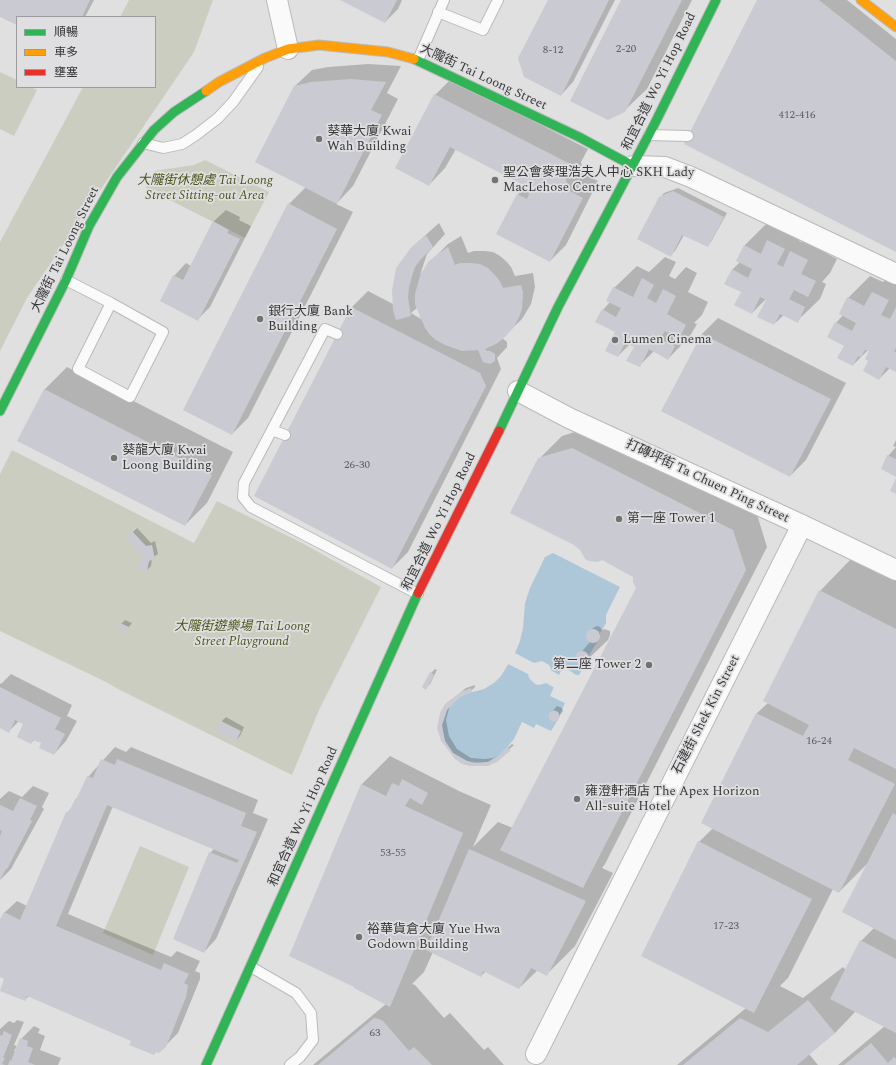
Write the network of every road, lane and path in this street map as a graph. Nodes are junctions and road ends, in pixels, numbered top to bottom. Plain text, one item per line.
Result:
1 (277, 0) edge
2 (444, 0) edge
3 (498, 0) edge
4 (716, 0) edge
5 (861, 0) edge
6 (438, 12) junction
7 (896, 27) edge
8 (288, 48) junction
9 (265, 58) junction
10 (418, 60) junction
11 (649, 135) junction
12 (688, 136) dead end
13 (143, 143) junction
14 (633, 166) junction
15 (896, 274) edge
16 (66, 280) junction
17 (111, 304) junction
18 (337, 334) dead end
19 (518, 391) junction
20 (0, 411) edge
21 (272, 430) junction
22 (285, 435) dead end
23 (802, 525) junction
24 (896, 570) edge
25 (418, 594) junction
26 (251, 967) junction
27 (536, 1054) dead end
28 (206, 1065) edge
29 (290, 1065) edge

1 - 8 street
2 - 6 lane
3 - 6 lane
4 - 11 main road, 和宜合道 Wo Yi Hop Road
5 - 7 main road
6 - 10 lane
8 - 9 main road, 大隴街 Tai Loong Street
8 - 10 main road, 大隴街 Tai Loong Street
9 - 13 main road, 大隴街 Tai Loong Street
9 - 13 lane
10 - 14 main road, 大隴街 Tai Loong Street
11 - 12 lane
11 - 14 main road, 和宜合道 Wo Yi Hop Road
13 - 16 main road, 大隴街 Tai Loong Street
14 - 15 street
14 - 19 main road, 和宜合道 Wo Yi Hop Road
16 - 17 lane
16 - 20 main road, 大隴街 Tai Loong Street
17 - 17 lane
18 - 21 lane
19 - 23 street, 打磚坪街 Ta Chuen Ping Street
19 - 25 main road, 和宜合道 Wo Yi Hop Road
21 - 22 lane
21 - 25 lane
23 - 24 street, 打磚坪街 Ta Chuen Ping Street
23 - 27 street, 石建街 Shek Kin Street
25 - 26 main road, 和宜合道 Wo Yi Hop Road
26 - 28 main road, 和宜合道 Wo Yi Hop Road
26 - 29 lane

